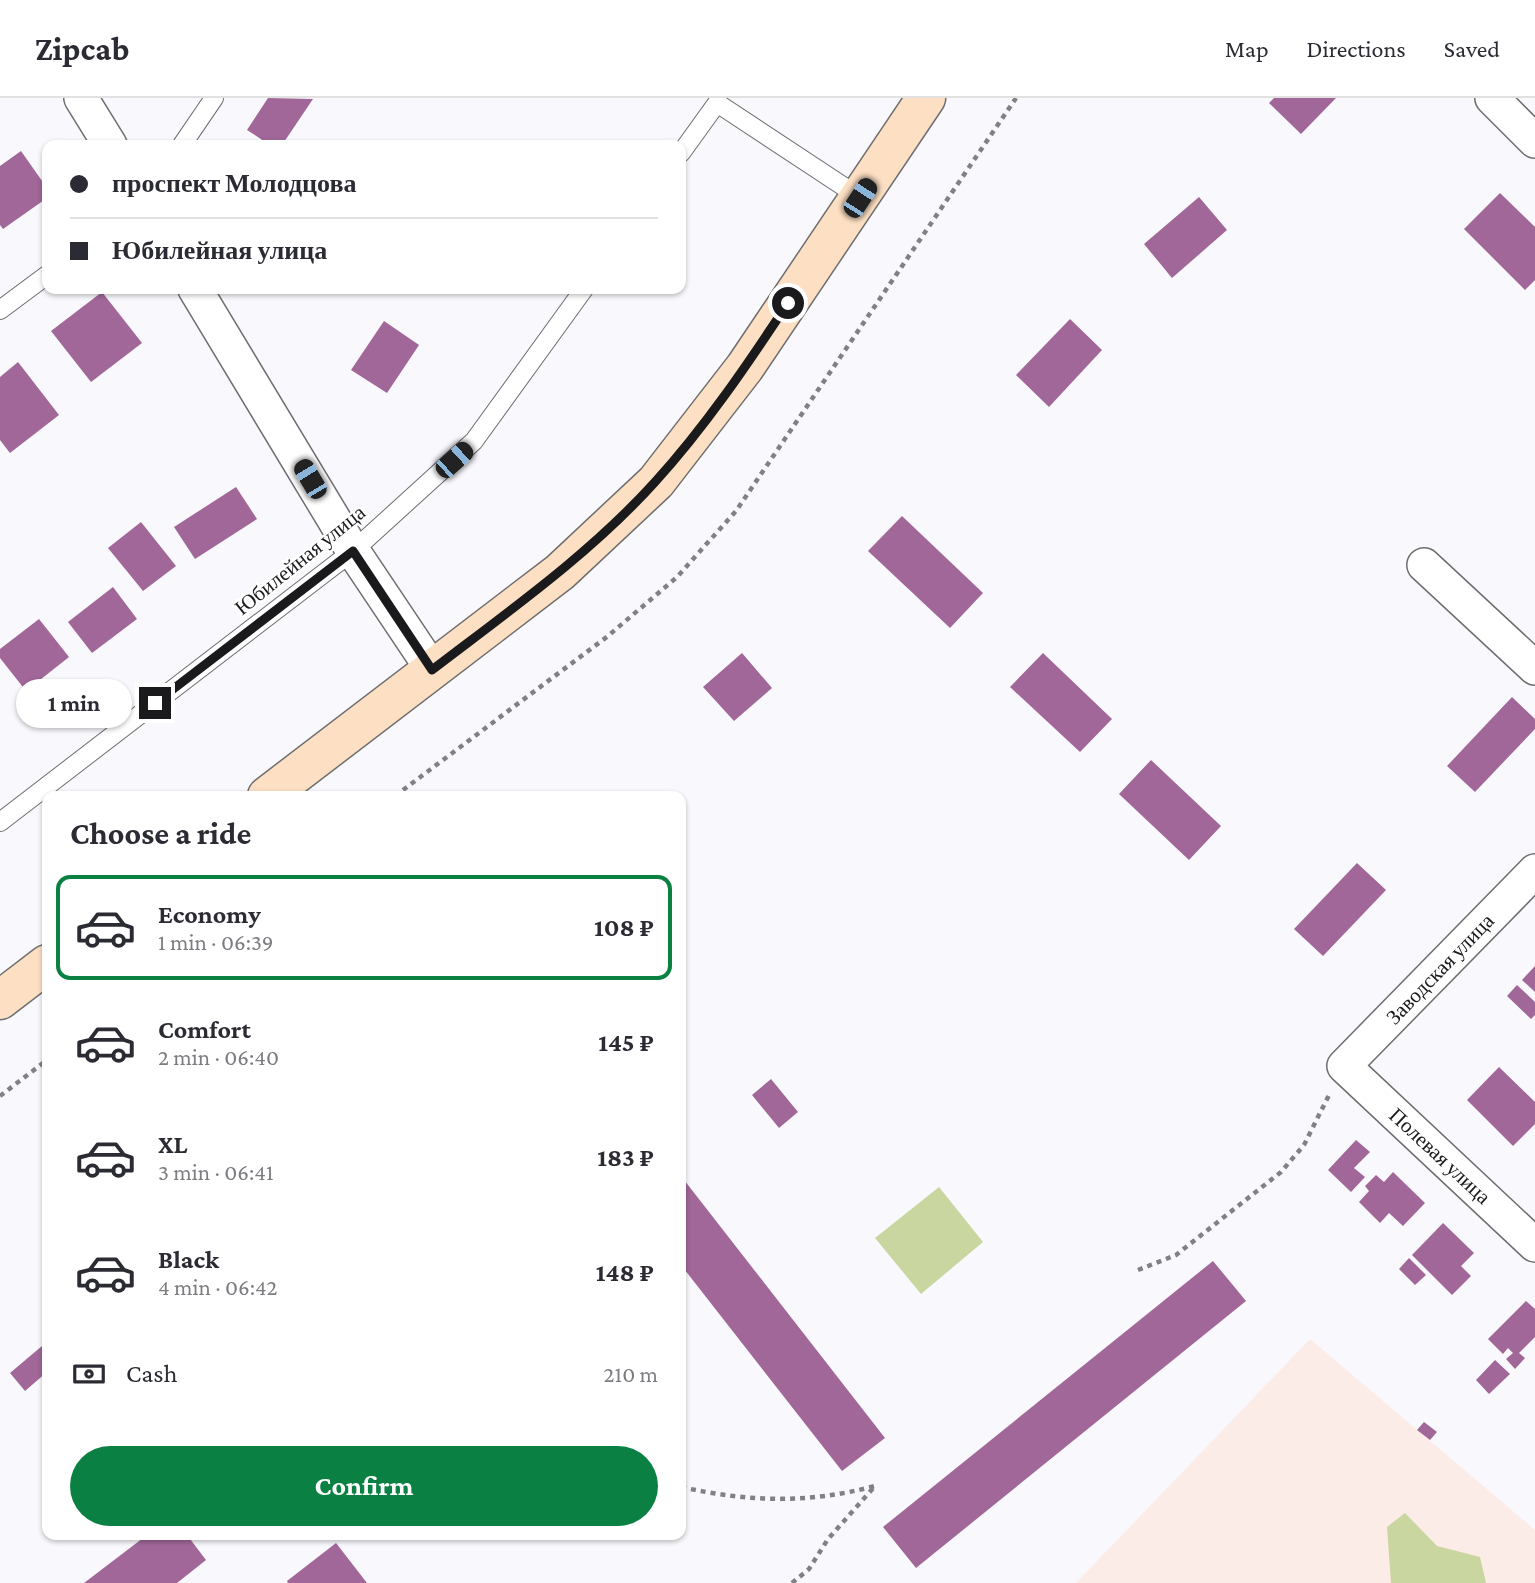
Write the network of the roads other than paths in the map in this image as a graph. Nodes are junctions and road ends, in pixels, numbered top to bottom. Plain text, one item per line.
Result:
1 (81, 98) edge
2 (214, 98) edge
3 (926, 98) edge
4 (1492, 98) edge
5 (107, 140) edge
6 (185, 140) edge
7 (1535, 141) edge
8 (686, 146) edge
9 (860, 198) junction
10 (42, 279) edge
11 (198, 294) edge
12 (580, 294) edge
13 (0, 310) edge
14 (353, 551) junction
15 (1424, 565) dead end
16 (1535, 668) edge
17 (432, 670) junction
18 (274, 791) edge
19 (0, 822) edge
20 (1535, 871) edge
21 (42, 968) edge
22 (0, 1000) edge
23 (1344, 1066) joint
24 (1535, 1245) edge

1 - 5 street
2 - 6 lane
3 - 9 main road
4 - 7 street
8 - 9 lane
9 - 17 main road
10 - 13 lane
11 - 14 street
12 - 14 lane, Юбилейная улица
14 - 17 street
14 - 19 lane, Юбилейная улица
15 - 16 street
17 - 18 main road
20 - 23 street, Заводская улица
21 - 22 main road
23 - 24 street, Полевая улица

